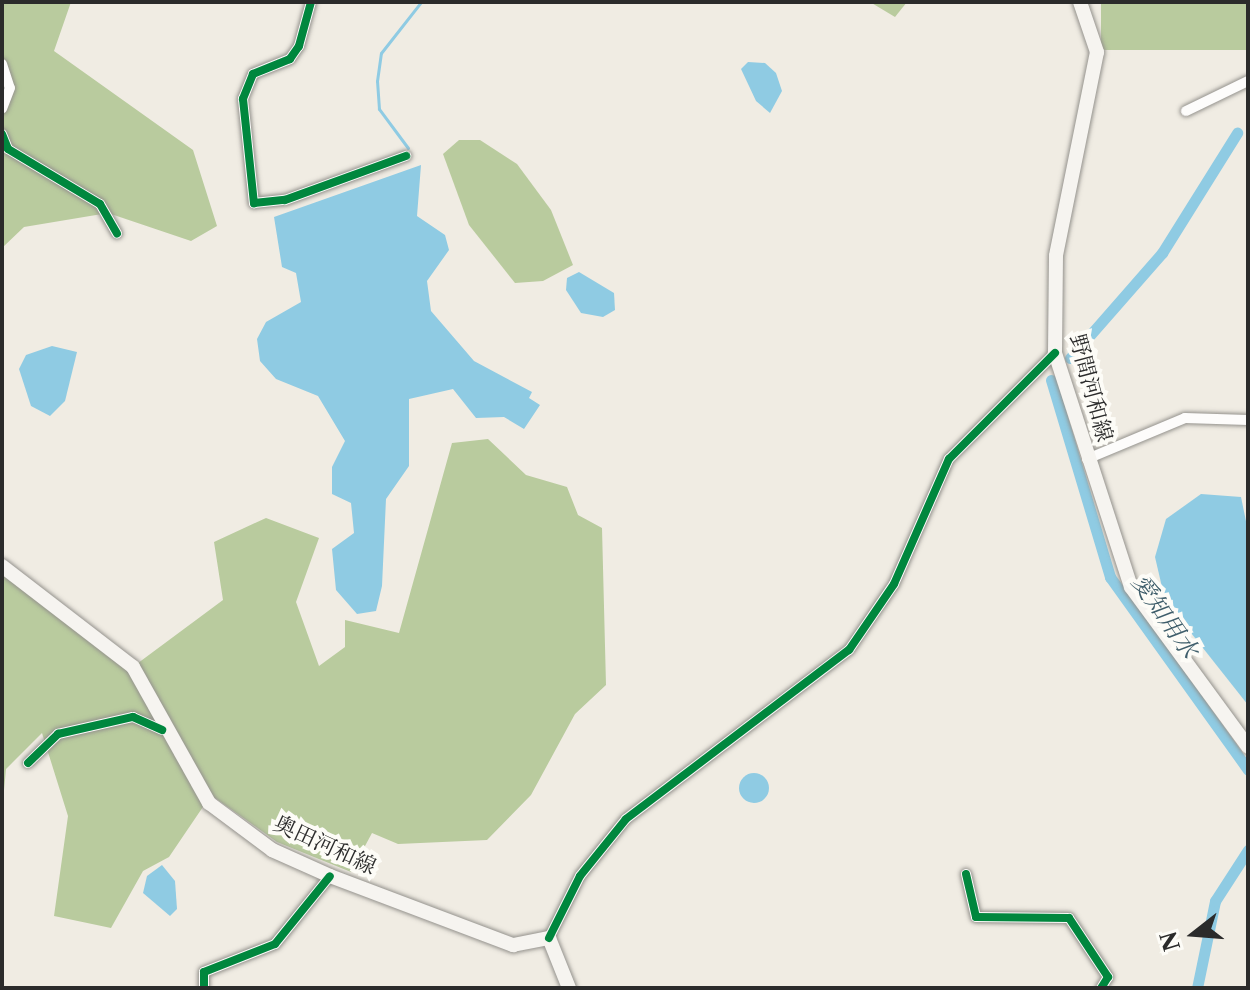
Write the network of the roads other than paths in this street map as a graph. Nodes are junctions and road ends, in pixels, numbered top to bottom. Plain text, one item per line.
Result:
1 (311, 2) edge
2 (1080, 2) edge
3 (2, 64) edge
4 (1248, 81) edge
5 (2, 109) edge
6 (1186, 111) dead end
7 (2, 134) edge
8 (406, 156) dead end
9 (117, 233) dead end
10 (1055, 353) junction
11 (1248, 420) edge
12 (1087, 459) junction
13 (2, 566) edge
14 (162, 730) junction
15 (1248, 747) edge
16 (28, 763) dead end
17 (966, 874) dead end
18 (330, 876) junction
19 (549, 938) junction
20 (204, 988) edge
21 (569, 988) edge
22 (1101, 988) edge

1 - 8 street
2 - 10 main road, 野間河和線
3 - 5 street
4 - 6 street
7 - 9 street
10 - 12 main road, 野間河和線
10 - 19 street
11 - 12 street
12 - 15 main road, 野間河和線
13 - 14 main road, 奥田河和線
14 - 16 street
14 - 18 main road, 奥田河和線
17 - 22 street
18 - 19 main road, 奥田河和線
18 - 20 street
19 - 21 main road

